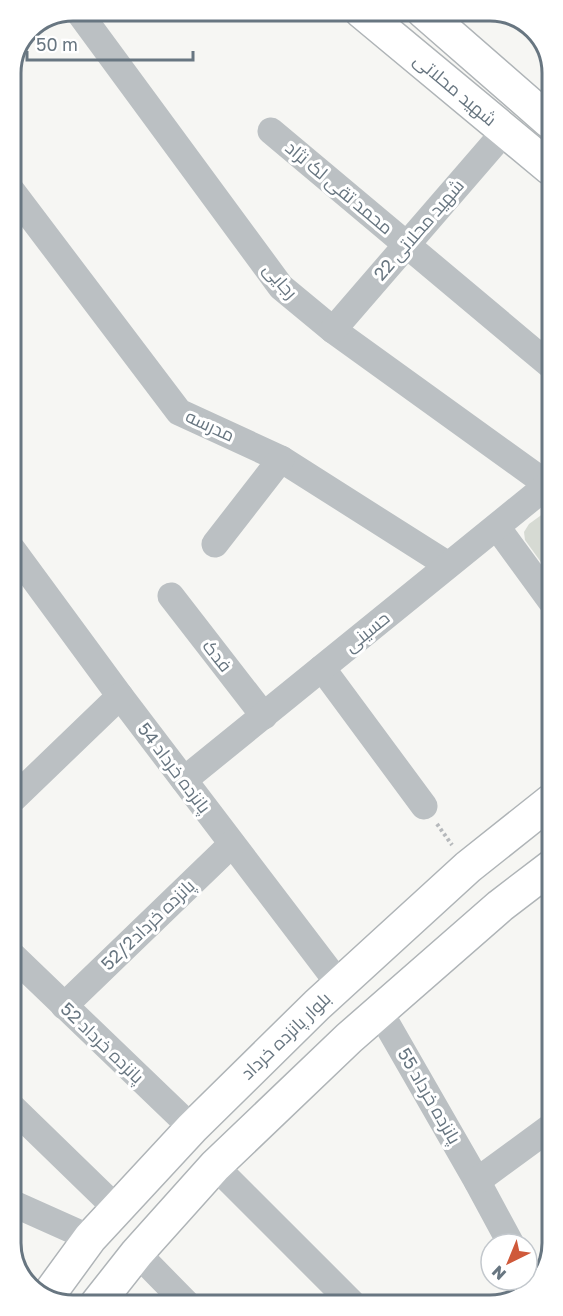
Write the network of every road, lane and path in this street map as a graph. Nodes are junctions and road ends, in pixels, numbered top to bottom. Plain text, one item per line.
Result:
1 (86, 21) edge
2 (373, 21) edge
3 (441, 21) edge
4 (542, 115) edge
5 (271, 131) dead end
6 (505, 131) junction
7 (542, 161) edge
8 (21, 203) edge
9 (406, 244) junction
10 (333, 330) junction
11 (542, 358) edge
12 (281, 459) junction
13 (542, 479) edge
14 (542, 490) edge
15 (496, 527) junction
16 (215, 544) dead end
17 (21, 561) edge
18 (448, 565) junction
19 (542, 589) edge
20 (171, 596) dead end
21 (322, 668) junction
22 (120, 696) junction
23 (264, 716) junction
24 (184, 780) junction
25 (21, 790) edge
26 (423, 806) joint
27 (542, 808) edge
28 (232, 844) junction
29 (468, 867) junction
30 (542, 877) edge
31 (21, 964) edge
32 (339, 984) junction
33 (63, 1006) junction
34 (380, 1012) junction
35 (21, 1116) edge
36 (192, 1128) junction
37 (542, 1133) edge
38 (215, 1166) junction
39 (477, 1181) junction
40 (21, 1207) edge
41 (117, 1209) junction
42 (505, 1232) edge
43 (90, 1238) junction
44 (137, 1253) junction
45 (52, 1291) edge
46 (104, 1295) edge
47 (178, 1295) edge
48 (344, 1295) edge

1 - 10 street, رجایی
2 - 6 main road, شهید محلاتی
3 - 4 main road, شهید محلاتی
5 - 9 street, محمد تقی لک نژاد
6 - 7 main road, شهید محلاتی
6 - 9 street, شهید محلاتی 22
8 - 12 street, مدرسه
9 - 10 street, شهید محلاتی 22
9 - 11 street, محمد تقی لک نژاد
10 - 13 street, رجایی
12 - 16 street
12 - 18 street, مدرسه
14 - 15 street, حسینی
15 - 18 street, حسینی
15 - 19 street
17 - 22 street, پانزده خرداد 54
18 - 21 street, حسینی
20 - 23 street, فدک
21 - 23 street, حسینی
21 - 26 street
22 - 24 street, پانزده خرداد 54
22 - 25 street
23 - 24 street, حسینی
24 - 28 street, پانزده خرداد 54
26 - 29 path
27 - 29 main road, بلوار پانزده خرداد
28 - 32 street, پانزده خرداد 54
28 - 33 street, پانزده خرداد52/2
29 - 32 main road, بلوار پانزده خرداد
30 - 34 main road
31 - 33 street, پانزده خرداد 52
32 - 36 main road, بلوار پانزده خرداد
33 - 36 street, پانزده خرداد 52
34 - 38 main road
34 - 39 street, پانزده خرداد 55
35 - 41 street
36 - 41 main road, بلوار پانزده خرداد
37 - 39 street
38 - 44 main road
38 - 48 street
39 - 42 street, پانزده خرداد 55
40 - 43 street
41 - 43 main road, بلوار پانزده خرداد
43 - 45 main road, بلوار پانزده خرداد
44 - 46 main road
44 - 47 street

